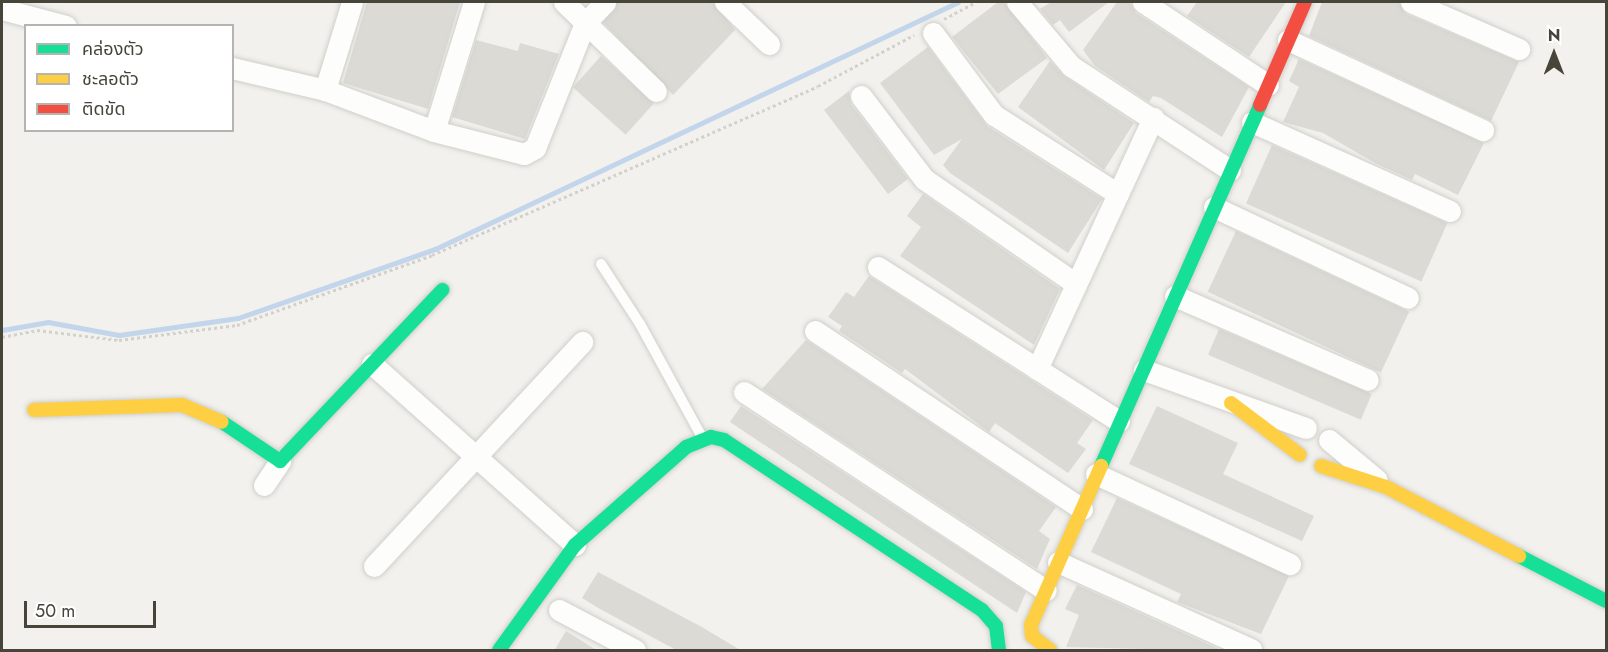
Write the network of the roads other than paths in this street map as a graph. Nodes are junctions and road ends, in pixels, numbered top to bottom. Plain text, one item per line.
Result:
1 (352, 2) edge
2 (474, 2) edge
3 (564, 2) edge
4 (605, 2) edge
5 (725, 2) edge
6 (1017, 2) edge
7 (1143, 2) edge
8 (1411, 2) edge
9 (1300, 4) edge
10 (2, 9) edge
11 (31, 9) edge
12 (585, 23) junction
13 (62, 24) edge
14 (931, 29) road end
15 (1288, 40) junction
16 (769, 44) dead end
17 (1519, 49) dead end
18 (234, 69) edge
19 (1268, 85) junction
20 (325, 90) junction
21 (656, 91) dead end
22 (861, 96) dead end
23 (1153, 118) junction
24 (1252, 122) junction
25 (1483, 130) dead end
26 (434, 131) junction
27 (1230, 170) junction
28 (1118, 194) junction
29 (1214, 207) junction
30 (1450, 211) dead end
31 (601, 264) dead end
32 (878, 267) dead end
33 (1076, 284) junction
34 (442, 290) dead end
35 (1175, 296) junction
36 (1408, 298) dead end
37 (815, 331) dead end
38 (582, 342) dead end
39 (372, 364) junction
40 (1037, 369) junction
41 (1144, 370) junction
42 (1368, 380) dead end
43 (744, 392) dead end
44 (1231, 403) junction
45 (34, 410) dead end
46 (1119, 422) junction
47 (1306, 428) dead end
48 (703, 439) junction
49 (1329, 440) dead end
50 (1300, 455) dead end
51 (473, 459) junction
52 (280, 461) junction
53 (1321, 466) dead end
54 (1096, 474) junction
55 (264, 484) dead end
56 (1386, 487) junction
57 (1082, 508) junction
58 (575, 545) junction
59 (1058, 562) junction
60 (1290, 564) dead end
61 (374, 566) dead end
62 (1046, 590) junction
63 (1606, 601) edge
64 (559, 610) dead end
65 (1251, 649) dead end
66 (499, 651) edge
67 (635, 651) edge
68 (999, 651) edge
69 (1050, 651) edge

1 - 20 street
2 - 26 street
3 - 12 street
4 - 12 street
5 - 16 street
6 - 23 street
7 - 19 street
8 - 17 street
9 - 15 street
10 - 11 street
11 - 13 street
12 - 21 street
12 - 26 street
14 - 28 street
15 - 19 street
15 - 25 street
18 - 20 street
19 - 24 street
20 - 26 street
22 - 33 street
23 - 27 street
23 - 28 street
24 - 27 street
24 - 30 street
27 - 29 street
28 - 33 street
29 - 35 street
29 - 36 street
31 - 48 lane
32 - 40 street
33 - 40 street
34 - 39 street
35 - 41 street
35 - 42 street
37 - 57 street
38 - 51 street
39 - 51 street
39 - 52 street
40 - 46 street
41 - 44 street
41 - 46 street
43 - 62 street
44 - 47 street
44 - 50 street
45 - 52 street
46 - 54 street
48 - 58 street
48 - 68 street
49 - 56 street
51 - 58 street
51 - 61 street
52 - 55 street
53 - 56 street
54 - 57 street
54 - 60 street
56 - 63 street
57 - 59 street
58 - 66 street
59 - 62 street
59 - 65 street
62 - 69 street
64 - 67 street

